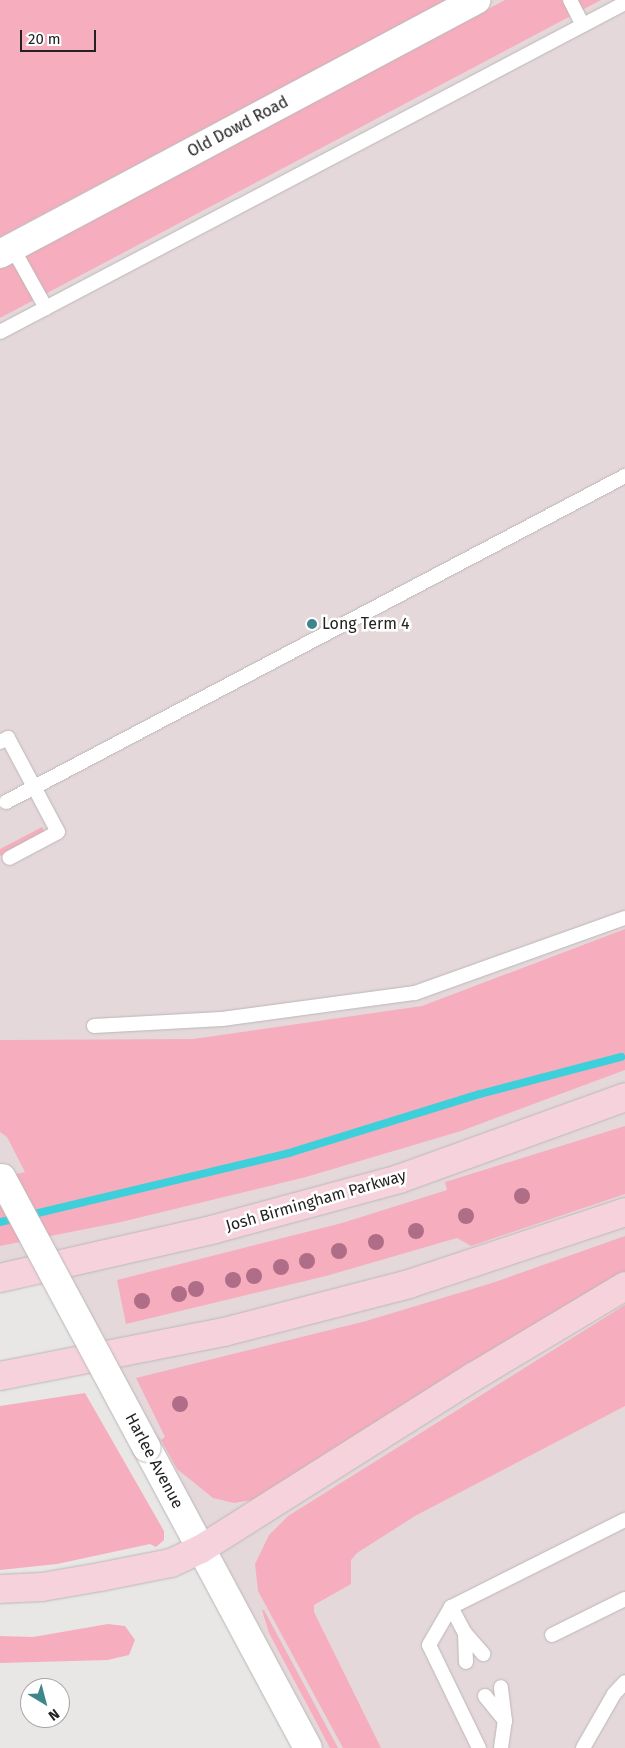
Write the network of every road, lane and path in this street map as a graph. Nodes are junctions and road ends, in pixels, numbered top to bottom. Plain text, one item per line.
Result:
1 (476, 0) edge
2 (570, 0) edge
3 (625, 3) edge
4 (583, 25) junction
5 (6, 251) edge
6 (46, 308) junction
7 (0, 332) edge
8 (625, 476) edge
9 (4, 740) edge
10 (35, 787) junction
11 (6, 802) dead end
12 (9, 858) dead end
13 (625, 918) edge
14 (94, 1026) dead end
15 (625, 1096) edge
16 (1, 1176) edge
17 (625, 1212) edge
18 (0, 1278) edge
19 (625, 1286) edge
20 (0, 1376) edge
21 (625, 1520) edge
22 (201, 1549) junction
23 (0, 1589) edge
24 (625, 1599) edge
25 (451, 1607) junction
26 (465, 1633) junction
27 (552, 1635) dead end
28 (483, 1654) dead end
29 (466, 1662) dead end
30 (625, 1682) edge
31 (501, 1687) dead end
32 (485, 1696) dead end
33 (505, 1721) junction
34 (308, 1748) edge
35 (479, 1748) edge
36 (501, 1748) edge
37 (583, 1748) edge

1 - 5 street, Old Dowd Road
2 - 4 lane
3 - 4 lane
4 - 6 lane
5 - 6 lane
6 - 7 lane
8 - 10 lane
9 - 10 lane
10 - 11 lane
10 - 12 lane
13 - 14 lane
15 - 18 main road, Josh Birmingham Parkway
16 - 22 street, Harlee Avenue, bridge
17 - 20 main road
19 - 22 main road
21 - 25 lane
22 - 23 main road
22 - 34 street, Harlee Avenue
24 - 27 lane
25 - 26 lane
25 - 35 lane
26 - 28 lane
26 - 29 lane
30 - 37 lane
31 - 33 lane
32 - 33 lane
33 - 36 lane

